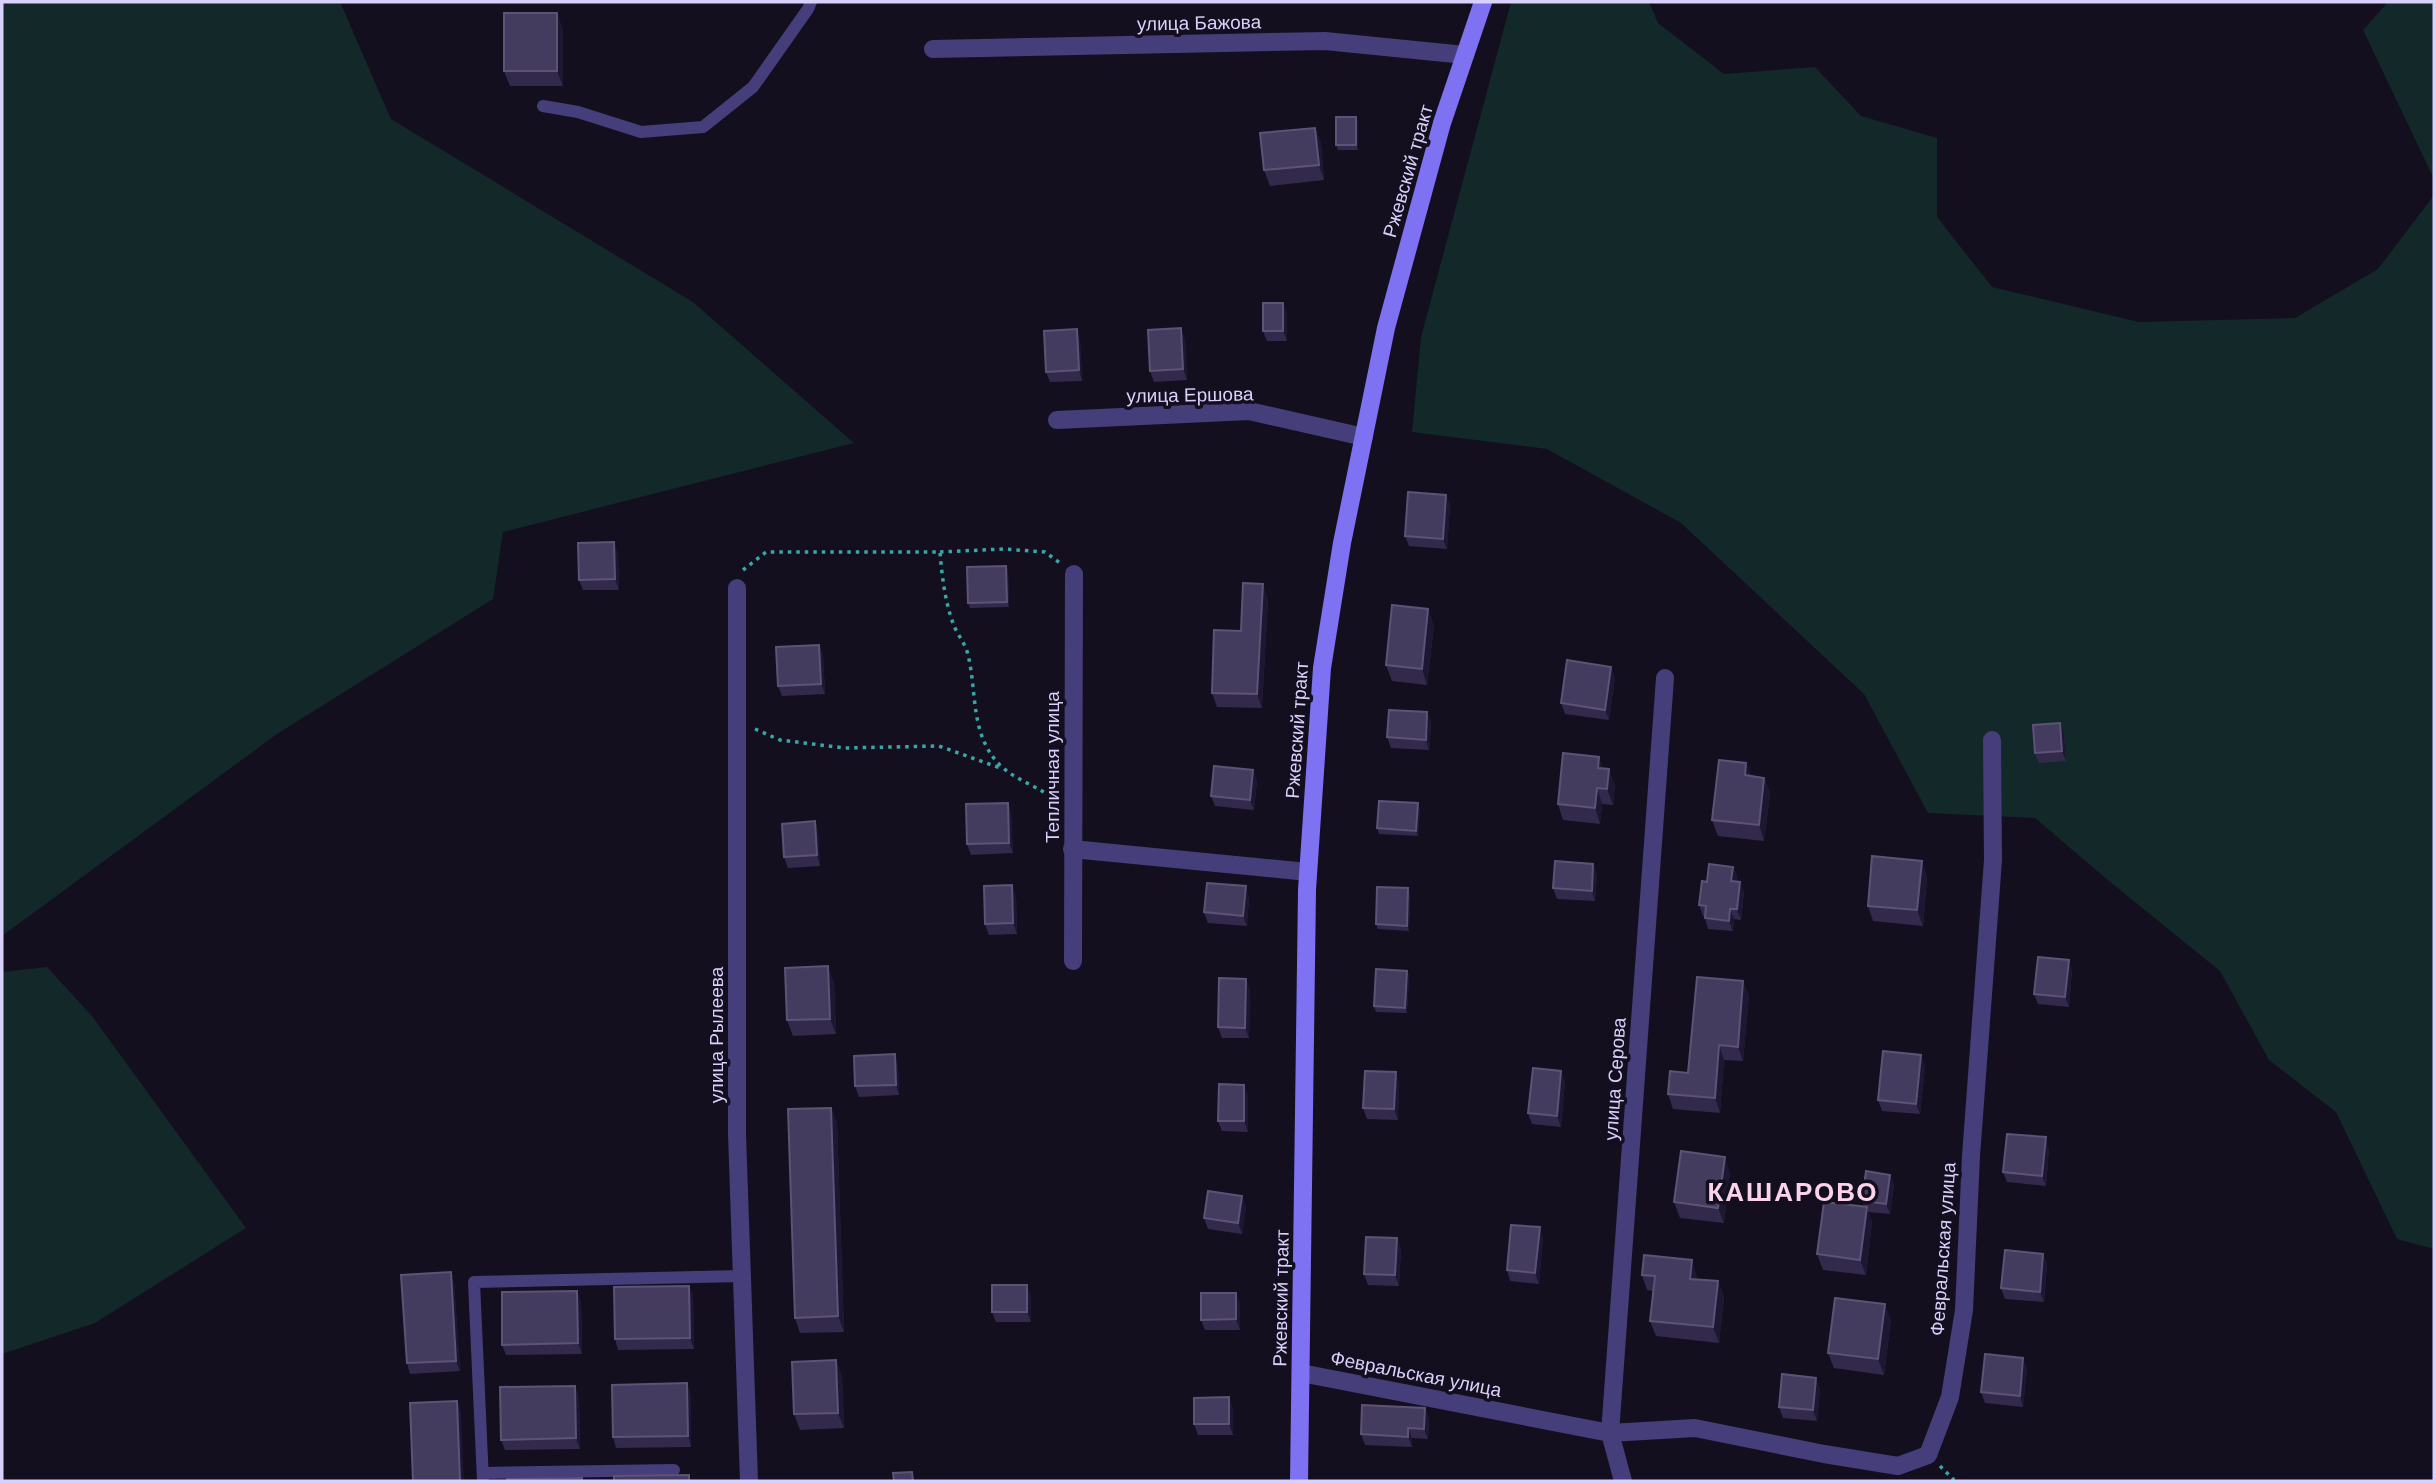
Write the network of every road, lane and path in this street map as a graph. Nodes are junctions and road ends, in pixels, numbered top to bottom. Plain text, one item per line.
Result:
1 (811, 2) edge
2 (1483, 2) edge
3 (933, 49) dead end
4 (1465, 55) junction
5 (543, 106) dead end
6 (1057, 420) dead end
7 (1364, 437) junction
8 (940, 552) junction
9 (1074, 574) joint
10 (737, 587) joint
11 (1665, 678) dead end
12 (737, 720) junction
13 (1992, 740) dead end
14 (1008, 771) junction
15 (1072, 815) junction
16 (1072, 849) junction
17 (1308, 872) junction
18 (1073, 961) dead end
19 (742, 1276) junction
20 (1301, 1373) junction
21 (1611, 1433) junction
22 (1928, 1455) junction
23 (674, 1470) dead end
24 (483, 1477) edge
25 (749, 1481) edge
26 (1299, 1481) edge
27 (1623, 1481) edge
28 (1960, 1481) edge

1 - 5 lane
2 - 4 main road, Ржевский тракт
3 - 4 street, улица Бажова
4 - 7 main road, Ржевский тракт
6 - 7 street, улица Ершова
7 - 17 main road, Ржевский тракт
8 - 9 path
8 - 10 path
8 - 14 path
9 - 15 street, Тепличная улица
10 - 12 street, улица Рылеева
11 - 21 street, улица Серова
12 - 14 path
12 - 19 street, улица Рылеева
13 - 22 street, Февральская улица
14 - 15 path
15 - 16 street, Тепличная улица
16 - 17 street
16 - 18 street, Тепличная улица
17 - 20 main road, Ржевский тракт
19 - 24 lane
19 - 25 street, улица Рылеева
20 - 21 street, Февральская улица
20 - 26 main road, Ржевский тракт
21 - 22 street, Февральская улица
21 - 27 street, улица Серова
22 - 28 path
23 - 24 lane

